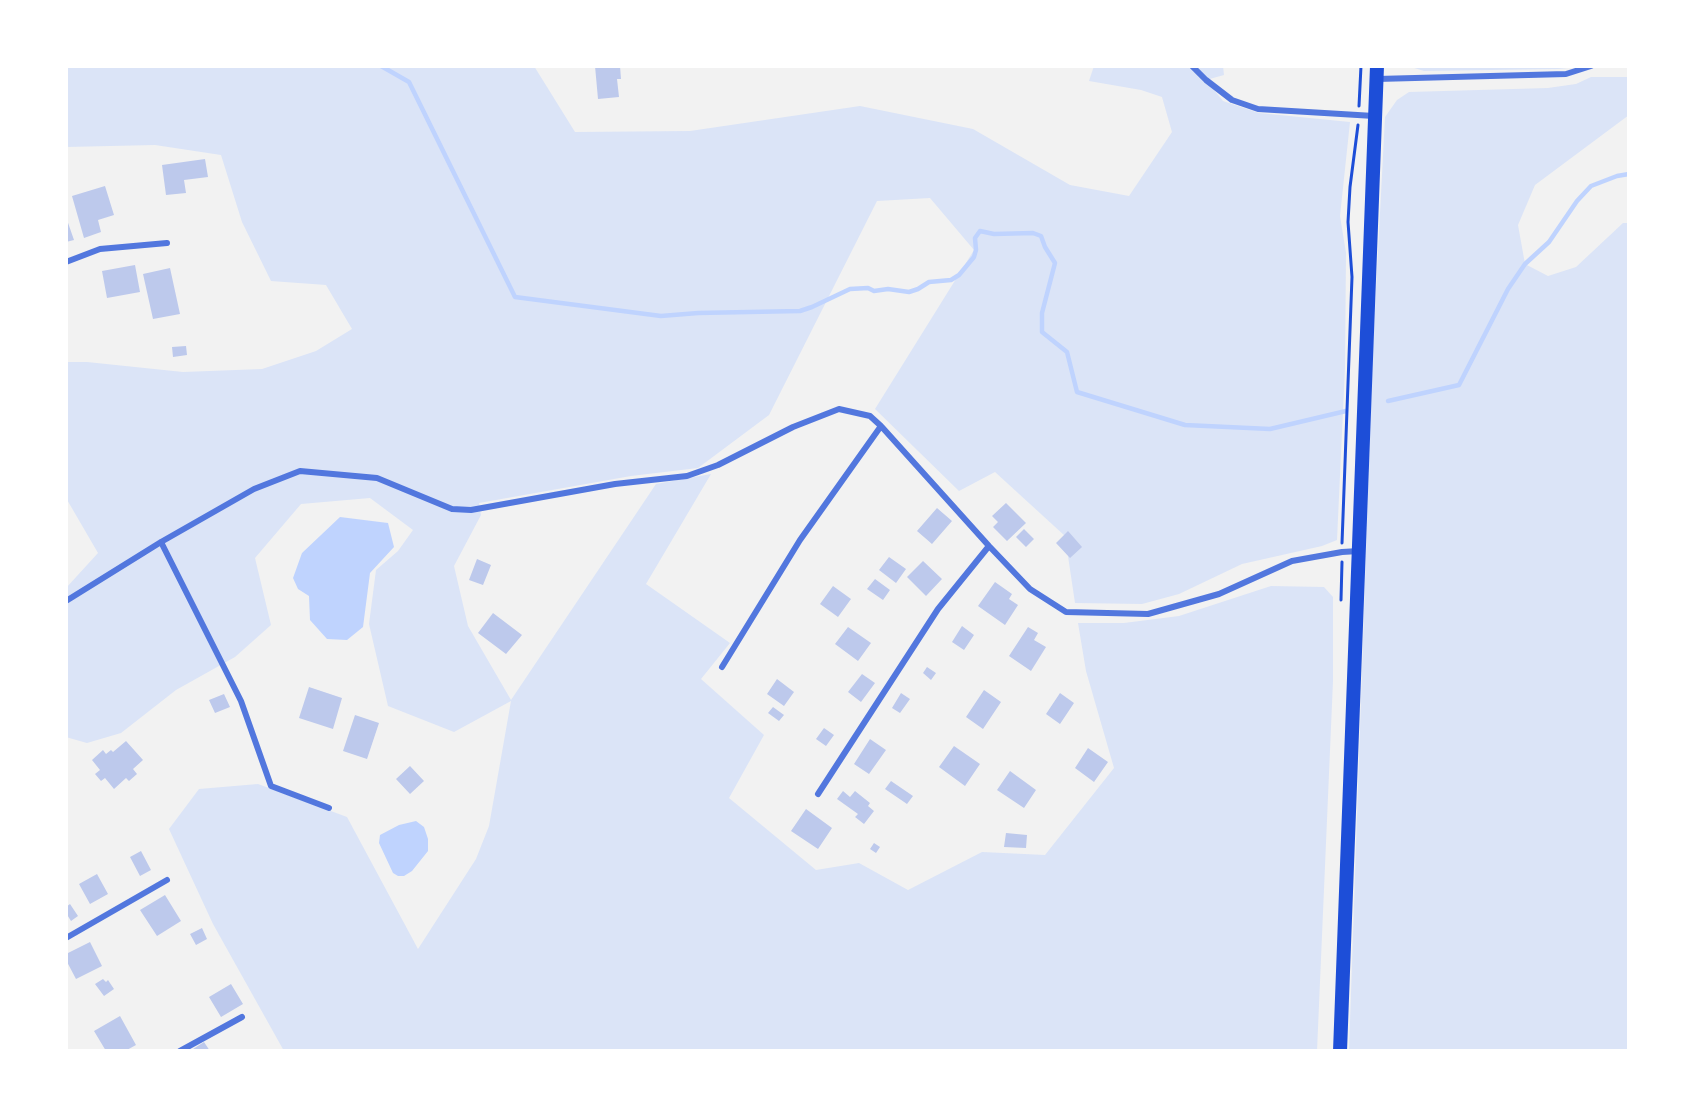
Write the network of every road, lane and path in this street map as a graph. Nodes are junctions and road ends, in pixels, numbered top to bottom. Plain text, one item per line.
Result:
1 (1192, 66) edge
2 (1591, 66) edge
3 (1376, 72) edge
4 (1374, 116) junction
5 (167, 243) dead end
6 (66, 262) edge
7 (881, 426) junction
8 (161, 542) junction
9 (988, 546) junction
10 (1359, 551) junction
11 (66, 601) edge
12 (722, 667) dead end
13 (818, 794) dead end
14 (329, 808) dead end
15 (167, 880) dead end
16 (66, 938) edge
17 (242, 1017) dead end
18 (180, 1051) edge
19 (1340, 1051) edge

1 - 4 street
2 - 3 street
3 - 4 main road
4 - 10 main road
5 - 6 street
7 - 8 street
7 - 9 street
7 - 12 street
8 - 11 street
8 - 14 street
9 - 10 street
9 - 13 street
10 - 19 main road
15 - 16 street
17 - 18 street

